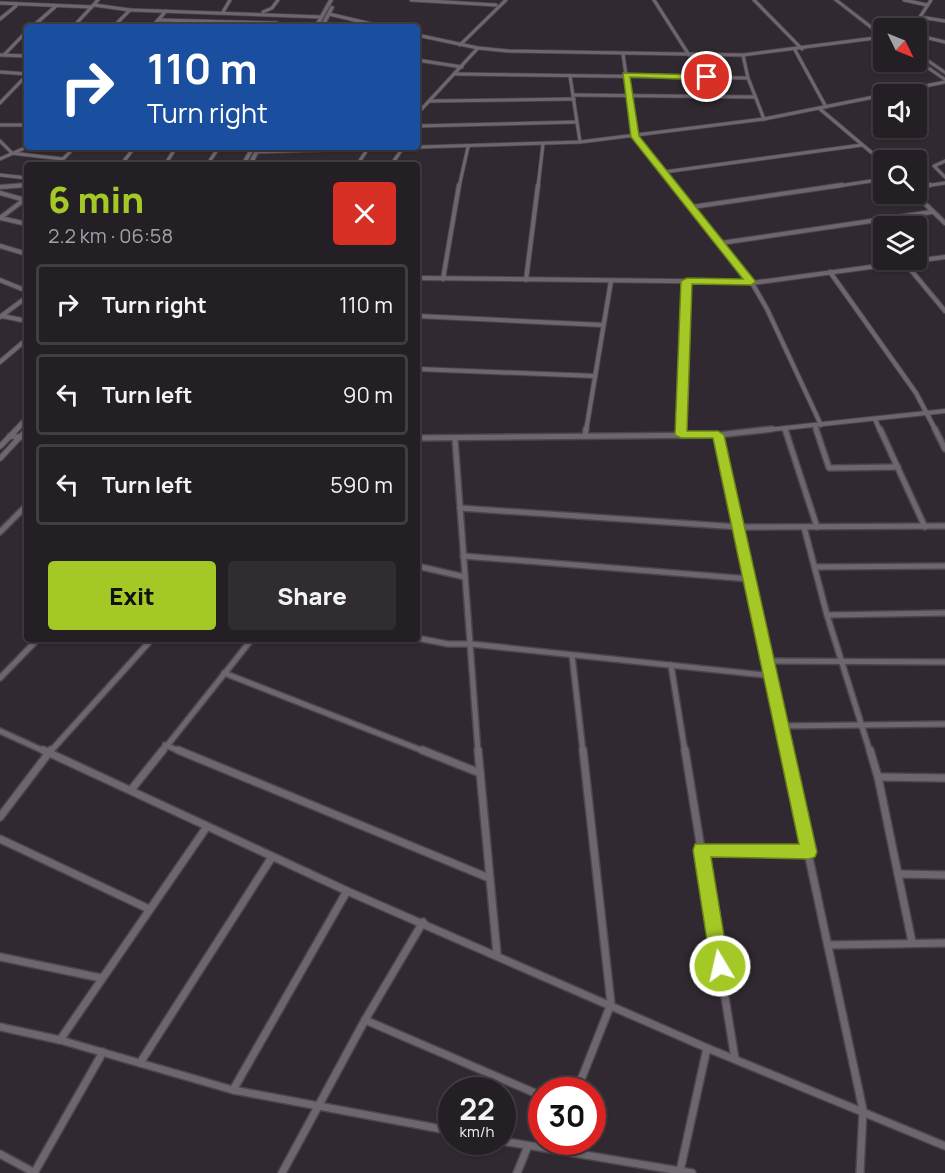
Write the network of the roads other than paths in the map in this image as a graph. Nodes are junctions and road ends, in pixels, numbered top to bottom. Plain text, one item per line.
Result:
1 (20, 0) edge
2 (58, 0) edge
3 (98, 0) edge
4 (230, 0) edge
5 (278, 0) edge
6 (331, 0) edge
7 (336, 0) edge
8 (411, 0) edge
9 (503, 0) edge
10 (654, 0) edge
11 (754, 0) edge
12 (836, 0) edge
13 (843, 0) edge
14 (904, 0) edge
15 (931, 0) edge
16 (0, 3) edge
17 (15, 5) junction
18 (496, 5) junction
19 (927, 5) junction
20 (54, 6) junction
21 (482, 6) junction
22 (92, 8) junction
23 (106, 8) junction
24 (272, 8) junction
25 (130, 10) junction
26 (166, 10) junction
27 (490, 11) junction
28 (224, 12) junction
29 (263, 13) junction
30 (275, 14) junction
31 (284, 14) junction
32 (329, 14) junction
33 (0, 15) edge
34 (5, 15) junction
35 (321, 17) junction
36 (920, 17) joint
37 (0, 19) edge
38 (158, 20) junction
39 (945, 21) edge
40 (35, 24) edge
41 (76, 24) edge
42 (116, 24) edge
43 (155, 24) edge
44 (252, 24) edge
45 (277, 24) edge
46 (318, 24) edge
47 (324, 24) edge
48 (371, 24) edge
49 (873, 26) edge
50 (873, 27) edge
51 (24, 34) edge
52 (420, 36) edge
53 (873, 37) edge
54 (927, 38) edge
55 (945, 42) edge
56 (458, 44) junction
57 (478, 48) junction
58 (802, 49) junction
59 (795, 50) junction
60 (623, 54) junction
61 (2, 55) edge
62 (689, 55) junction
63 (743, 55) junction
64 (24, 56) edge
65 (927, 60) edge
66 (420, 61) edge
67 (927, 67) edge
68 (462, 68) junction
69 (0, 72) edge
70 (944, 72) edge
71 (24, 74) edge
72 (456, 74) junction
73 (626, 75) junction
74 (570, 76) junction
75 (24, 77) edge
76 (748, 78) junction
77 (945, 81) edge
78 (927, 85) edge
79 (628, 95) junction
80 (573, 97) junction
81 (755, 97) junction
82 (873, 97) edge
83 (430, 101) junction
84 (0, 103) edge
85 (420, 107) edge
86 (826, 107) junction
87 (820, 109) junction
88 (764, 119) junction
89 (577, 122) junction
90 (1, 124) edge
91 (24, 125) edge
92 (420, 126) edge
93 (635, 137) junction
94 (580, 142) junction
95 (0, 143) edge
96 (543, 144) junction
97 (862, 145) junction
98 (468, 147) junction
99 (24, 148) edge
100 (420, 148) edge
101 (72, 150) edge
102 (132, 150) edge
103 (255, 150) edge
104 (367, 150) edge
105 (11, 152) junction
106 (873, 154) edge
107 (0, 159) edge
108 (63, 159) junction
109 (945, 161) edge
110 (60, 162) edge
111 (123, 162) edge
112 (245, 162) edge
113 (359, 162) edge
114 (664, 172) junction
115 (0, 175) edge
116 (945, 177) edge
117 (24, 178) edge
118 (873, 181) edge
119 (945, 183) edge
120 (24, 185) edge
121 (927, 185) edge
122 (0, 187) edge
123 (0, 194) edge
124 (24, 200) edge
125 (24, 201) edge
126 (924, 204) edge
127 (692, 207) junction
128 (932, 212) junction
129 (0, 218) edge
130 (24, 223) edge
131 (945, 223) edge
132 (721, 243) junction
133 (0, 246) edge
134 (24, 253) edge
135 (945, 257) edge
136 (927, 259) edge
137 (873, 266) edge
138 (911, 270) edge
139 (830, 272) junction
140 (420, 278) edge
141 (443, 279) junction
142 (0, 280) edge
143 (526, 280) junction
144 (611, 281) junction
145 (687, 281) junction
146 (752, 282) junction
147 (24, 290) edge
148 (24, 299) edge
149 (945, 311) edge
150 (420, 316) edge
151 (1, 317) edge
152 (24, 321) edge
153 (603, 325) junction
154 (24, 342) edge
155 (0, 362) edge
156 (420, 369) edge
157 (595, 376) junction
158 (945, 411) edge
159 (928, 413) junction
160 (876, 419) junction
161 (24, 420) edge
162 (818, 425) junction
163 (785, 428) junction
164 (24, 432) edge
165 (585, 435) junction
166 (681, 435) junction
167 (718, 435) junction
168 (10, 436) junction
169 (18, 438) junction
170 (24, 438) edge
171 (420, 438) edge
172 (455, 439) junction
173 (0, 447) edge
174 (945, 449) edge
175 (0, 459) edge
176 (898, 467) junction
177 (24, 508) edge
178 (460, 508) junction
179 (925, 526) junction
180 (945, 526) edge
181 (739, 527) junction
182 (804, 527) junction
183 (817, 527) junction
184 (0, 531) edge
185 (463, 556) junction
186 (945, 566) edge
187 (420, 567) edge
188 (815, 567) junction
189 (465, 577) junction
190 (750, 579) junction
191 (945, 613) edge
192 (827, 615) junction
193 (420, 639) edge
194 (35, 642) edge
195 (149, 642) edge
196 (250, 642) edge
197 (471, 644) junction
198 (572, 655) junction
199 (769, 661) junction
200 (945, 662) edge
201 (843, 663) junction
202 (671, 665) junction
203 (224, 673) junction
204 (773, 676) junction
205 (0, 678) edge
206 (945, 724) edge
207 (863, 725) junction
208 (781, 726) junction
209 (0, 731) edge
210 (165, 745) junction
211 (48, 754) junction
212 (480, 773) junction
213 (878, 777) junction
214 (945, 778) edge
215 (132, 790) junction
216 (0, 817) edge
217 (206, 828) junction
218 (0, 839) edge
219 (701, 850) junction
220 (809, 852) junction
221 (272, 857) junction
222 (898, 874) junction
223 (945, 875) edge
224 (489, 878) junction
225 (347, 891) junction
226 (149, 909) junction
227 (423, 922) junction
228 (912, 942) junction
229 (945, 943) edge
230 (829, 945) junction
231 (497, 954) junction
232 (0, 957) edge
233 (101, 978) junction
234 (611, 1004) junction
235 (365, 1020) junction
236 (0, 1027) edge
237 (60, 1040) junction
238 (707, 1048) junction
239 (103, 1052) junction
240 (735, 1059) junction
241 (140, 1063) junction
242 (583, 1077) edge
243 (233, 1090) junction
244 (528, 1090) edge
245 (319, 1105) junction
246 (863, 1110) junction
247 (438, 1128) edge
248 (516, 1144) edge
249 (528, 1146) joint
250 (945, 1146) edge
251 (0, 1154) edge
252 (604, 1155) edge
253 (680, 1171) junction
254 (34, 1173) edge
255 (282, 1173) edge
256 (518, 1173) edge
257 (693, 1173) edge
258 (860, 1173) edge

1 - 17 street
2 - 20 street
3 - 22 street
4 - 28 street
5 - 24 street
6 - 35 main road
7 - 32 main road
8 - 21 street
9 - 18 street
9 - 56 street
10 - 62 street
11 - 58 street
12 - 50 main road
13 - 49 main road
14 - 19 street
15 - 19 street
16 - 17 street
17 - 20 street
17 - 34 street
18 - 21 street
18 - 27 street
19 - 36 street
20 - 22 street
20 - 40 street
21 - 27 street
22 - 23 street
22 - 23 street
22 - 41 street
23 - 25 street
24 - 29 street
24 - 30 street
25 - 26 street
25 - 42 street
26 - 28 street
26 - 38 street
27 - 56 street
28 - 29 street
29 - 30 street
30 - 31 street
31 - 35 street
31 - 45 street
32 - 47 main road
32 - 48 street
33 - 34 street
34 - 37 street
35 - 46 main road
36 - 39 street
38 - 43 street
38 - 44 street
51 - 61 street
52 - 56 street
53 - 58 street
54 - 55 street
56 - 57 street
57 - 60 street
57 - 68 street
58 - 59 street
59 - 63 street
59 - 86 street
60 - 62 street
60 - 73 street
61 - 64 street
62 - 63 street
63 - 76 street
65 - 70 main road
66 - 68 street
67 - 77 main road
68 - 72 street
69 - 71 street
72 - 74 street
72 - 83 street
73 - 74 street
73 - 76 street
73 - 79 street
74 - 80 street
75 - 84 street
76 - 81 street
77 - 78 street
79 - 80 street
79 - 81 street
79 - 93 street
80 - 83 street
80 - 89 street
81 - 88 street
82 - 86 street
83 - 85 street
86 - 87 street
87 - 88 street
87 - 97 street
88 - 93 street
89 - 92 street
89 - 94 street
90 - 91 street
93 - 94 street
93 - 114 street
94 - 96 street
95 - 105 street
96 - 98 street
96 - 143 street
97 - 106 street
97 - 114 street
98 - 100 street
98 - 141 street
99 - 105 street
101 - 108 street
102 - 111 street
103 - 112 main road
104 - 113 street
105 - 107 street
105 - 108 street
108 - 110 street
109 - 116 street
114 - 127 street
115 - 117 street
118 - 127 street
119 - 121 street
120 - 122 street
123 - 124 street
125 - 129 street
126 - 128 street
127 - 132 street
128 - 131 street
128 - 132 street
129 - 130 street
132 - 146 street
133 - 134 street
135 - 136 street
137 - 139 street
138 - 149 street
139 - 146 street
139 - 159 street
140 - 141 street
141 - 143 street
142 - 147 street
143 - 144 street
144 - 145 street
144 - 153 street
145 - 146 street
145 - 166 street
146 - 162 street
148 - 151 street
150 - 153 street
151 - 152 street
153 - 157 street
154 - 155 street
156 - 157 street
157 - 165 street
158 - 159 street
159 - 160 street
159 - 174 street
160 - 162 street
160 - 176 street
161 - 168 main road
162 - 163 street
162 - 176 street
163 - 167 street
163 - 183 street
164 - 169 main road
165 - 166 street
165 - 172 street
166 - 167 street
167 - 181 street
168 - 169 street
168 - 173 main road
169 - 170 street
169 - 175 main road
171 - 172 street
172 - 178 street
176 - 179 street
177 - 184 street
178 - 181 street
178 - 185 street
179 - 180 street
179 - 183 street
181 - 182 street
181 - 190 street
182 - 183 street
182 - 188 street
185 - 189 street
185 - 190 street
186 - 188 street
187 - 189 street
188 - 192 street
189 - 197 street
190 - 199 street
191 - 192 street
192 - 201 street
193 - 197 street
194 - 205 street
195 - 211 street
196 - 203 street
197 - 198 street
197 - 212 street
198 - 202 street
198 - 234 street
199 - 201 street
199 - 204 street
200 - 201 street
201 - 207 street
202 - 204 street
202 - 219 street
203 - 210 street
203 - 212 street
204 - 208 street
206 - 207 street
207 - 208 street
207 - 213 street
208 - 220 street
209 - 211 street
210 - 215 street
210 - 224 street
211 - 215 street
211 - 216 street
212 - 224 street
213 - 214 street
213 - 222 street
215 - 217 street
217 - 221 street
217 - 226 street
218 - 226 street
219 - 220 street
219 - 240 street
220 - 230 street
221 - 225 street
221 - 241 street
222 - 223 street
222 - 228 street
224 - 231 street
225 - 227 street
225 - 243 street
226 - 233 street
227 - 231 street
227 - 235 street
228 - 229 street
228 - 230 street
230 - 246 street
231 - 234 street
232 - 233 street
233 - 237 street
234 - 238 street
234 - 242 street
235 - 244 street
235 - 245 street
236 - 237 street
237 - 239 street
238 - 240 street
238 - 253 street
239 - 241 street
239 - 254 street
240 - 246 street
241 - 243 street
243 - 245 street
245 - 247 street
245 - 255 street
246 - 250 street
246 - 258 street
248 - 249 street
249 - 256 street
251 - 254 street
252 - 253 street
253 - 257 street

